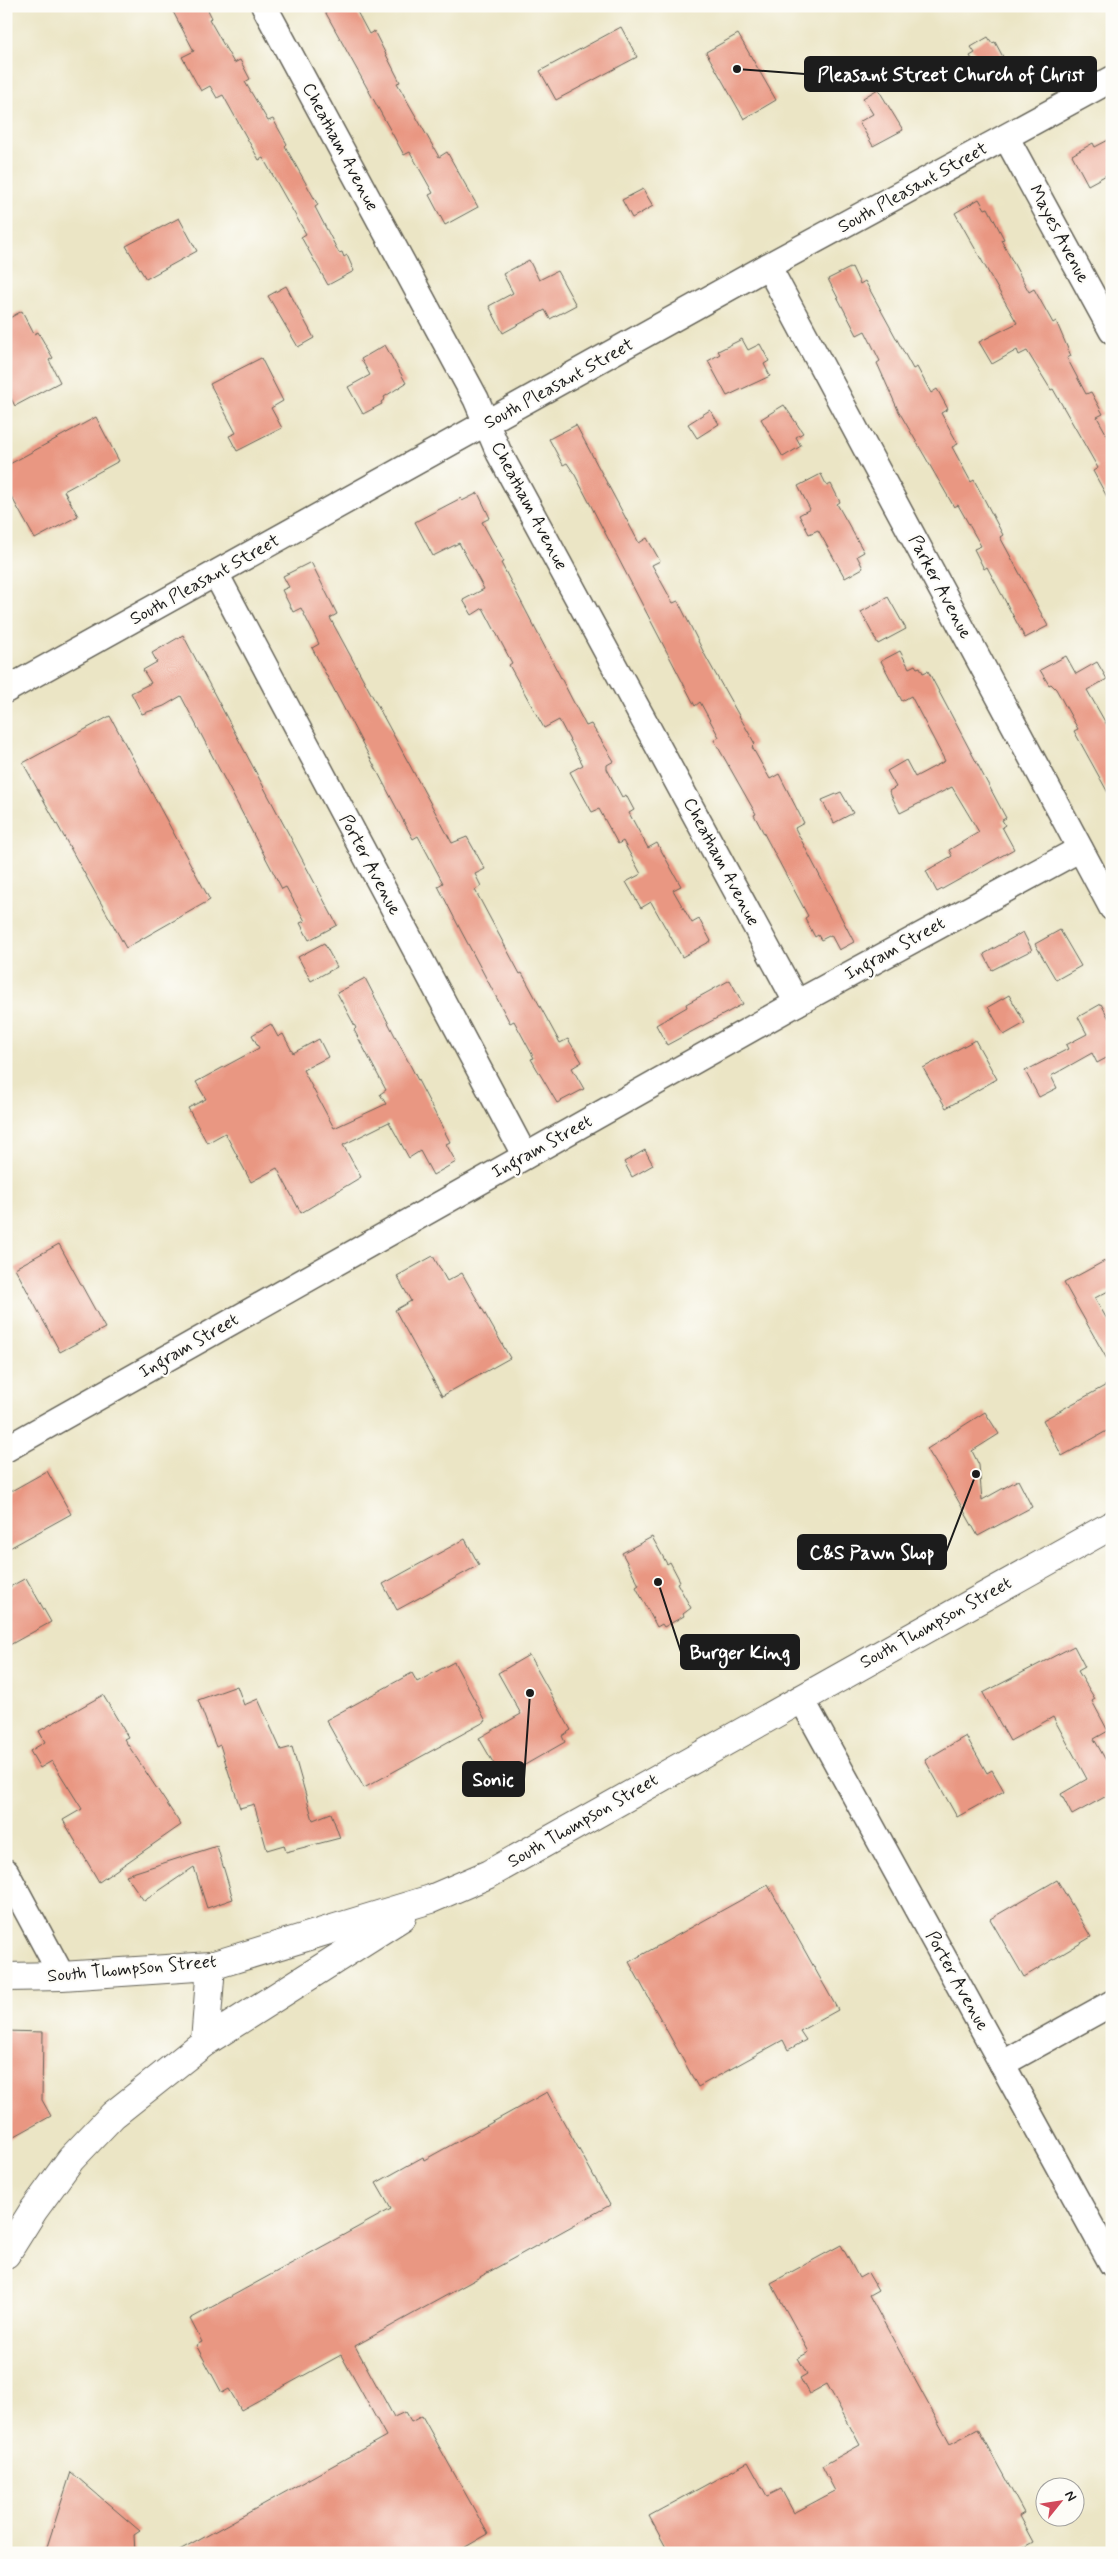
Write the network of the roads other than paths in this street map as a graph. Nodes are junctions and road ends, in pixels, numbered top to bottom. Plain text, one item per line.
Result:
1 (264, 6) edge
2 (1112, 79) edge
3 (1006, 137) junction
4 (768, 266) junction
5 (1112, 332) edge
6 (487, 424) junction
7 (216, 574) junction
8 (6, 690) edge
9 (1080, 849) junction
10 (1112, 908) edge
11 (797, 1003) junction
12 (525, 1156) junction
13 (6, 1449) edge
14 (1112, 1525) edge
15 (802, 1698) junction
16 (6, 1872) edge
17 (431, 1899) junction
18 (212, 1966) junction
19 (62, 1976) junction
20 (6, 1977) edge
21 (1112, 2003) edge
22 (205, 2042) junction
23 (1002, 2064) junction
24 (6, 2254) edge
25 (1112, 2264) edge

1 - 6 street, Cheatham Avenue
2 - 3 street, South Pleasant Street
3 - 4 street, South Pleasant Street
3 - 5 street, Mayes Avenue
4 - 6 street, South Pleasant Street
4 - 9 street, Parker Avenue
6 - 7 street, South Pleasant Street
6 - 11 street, Cheatham Avenue
7 - 8 street, South Pleasant Street
7 - 12 street, Porter Avenue
9 - 10 street, Parker Avenue
9 - 11 street, Ingram Street
11 - 12 street, Ingram Street
12 - 13 street, Ingram Street
14 - 15 highway, South Thompson Street
15 - 17 highway, South Thompson Street
15 - 23 street, Porter Avenue
16 - 19 street
17 - 18 highway, South Thompson Street
17 - 22 highway
18 - 19 highway, South Thompson Street
18 - 22 highway
19 - 20 highway, South Thompson Street
21 - 23 street
22 - 24 highway
23 - 25 street, Porter Avenue

